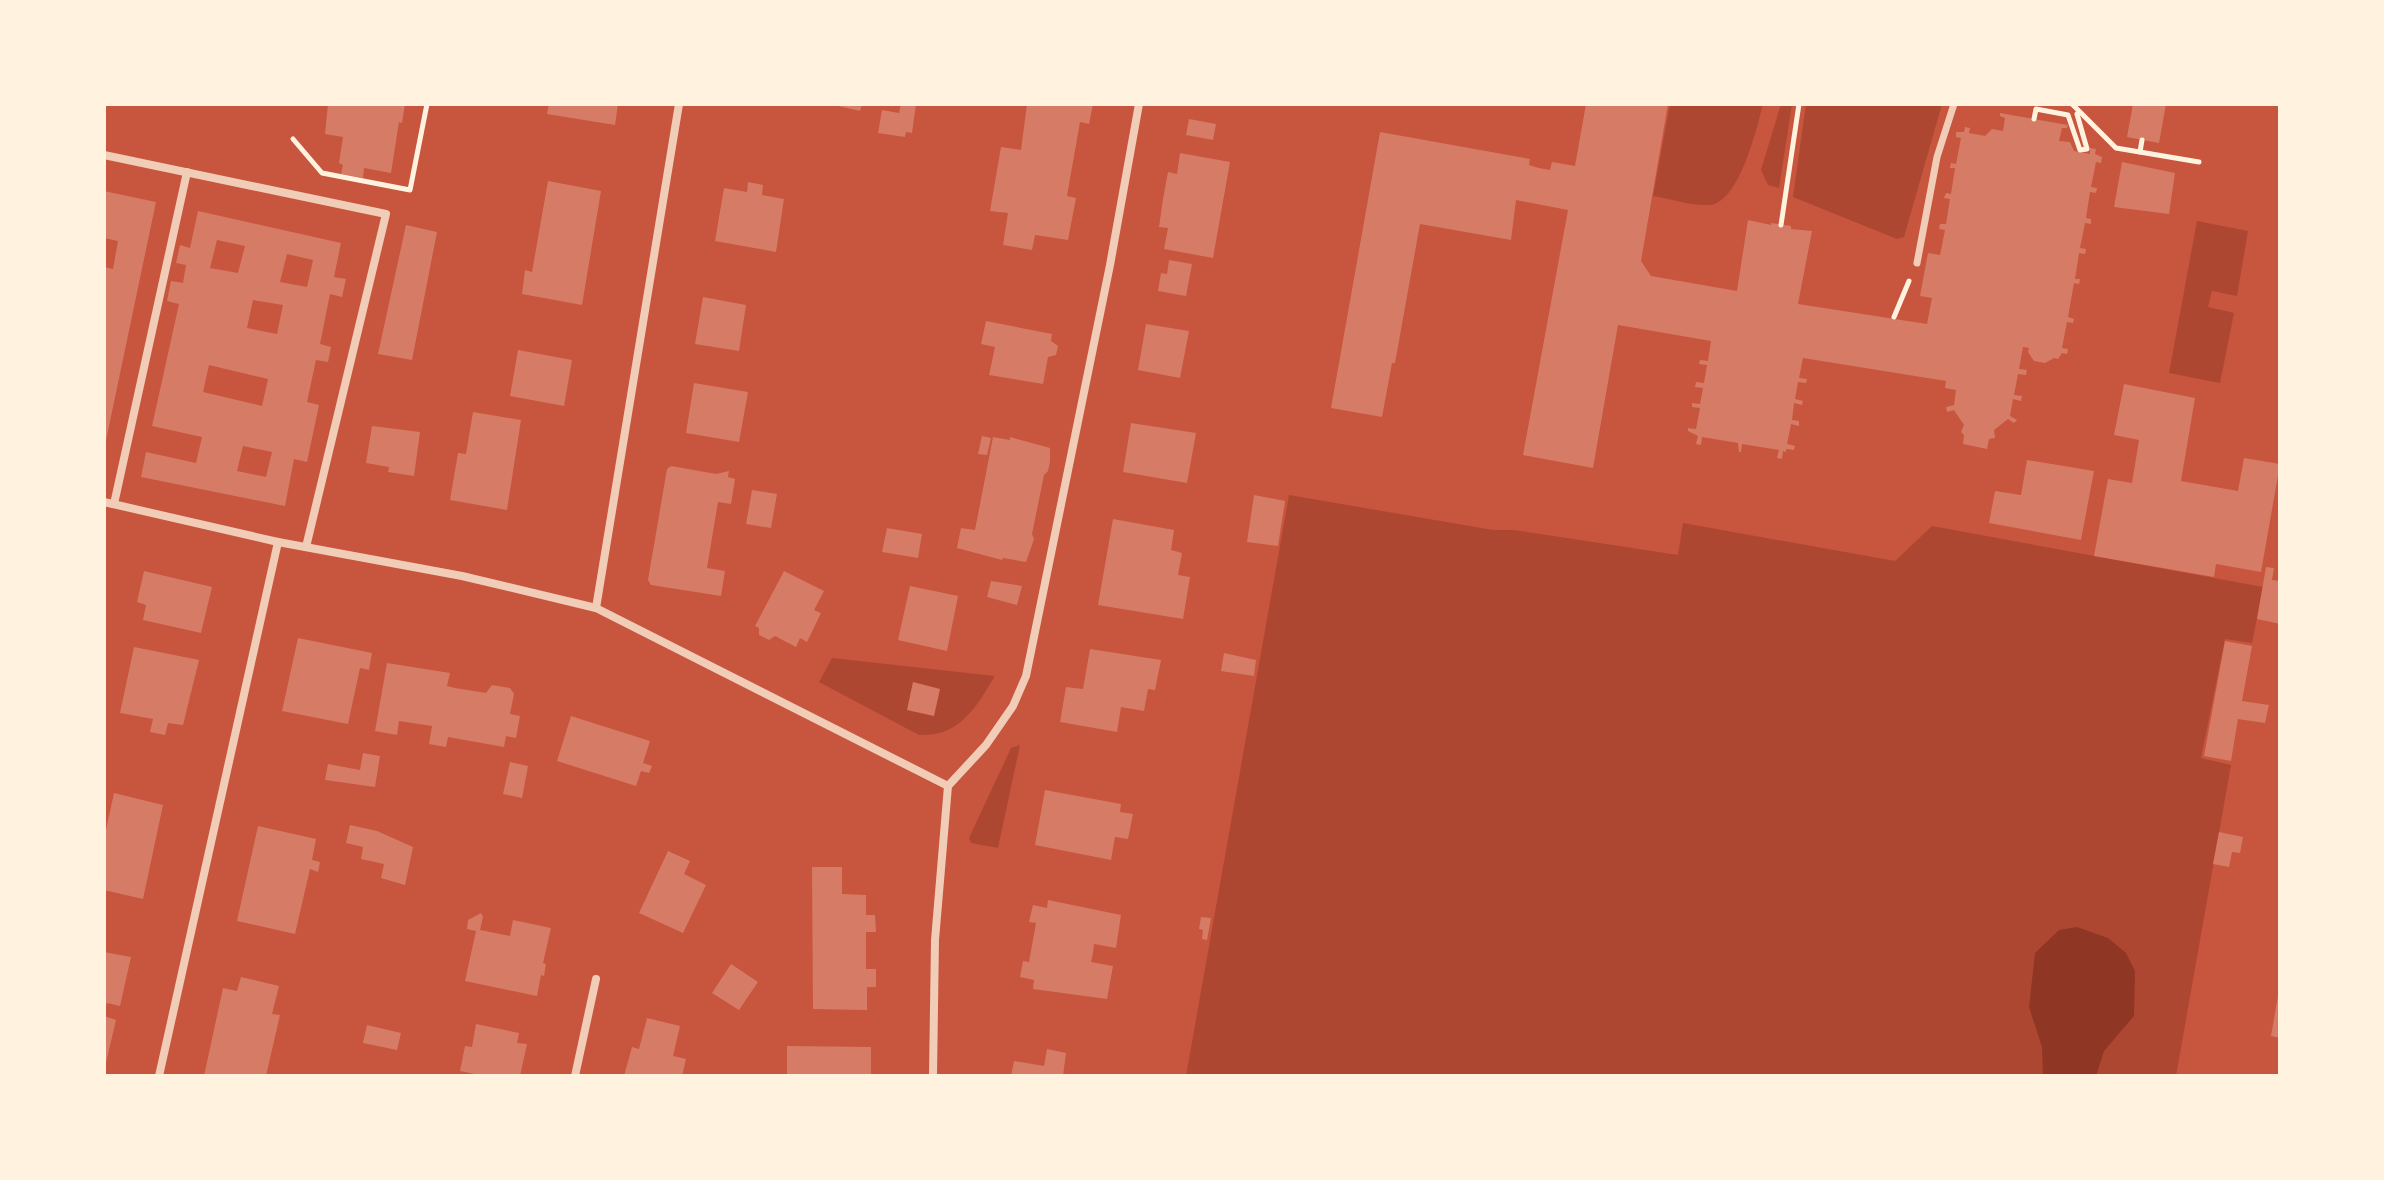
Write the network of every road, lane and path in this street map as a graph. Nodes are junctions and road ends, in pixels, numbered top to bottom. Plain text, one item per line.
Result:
1 (427, 104) edge
2 (679, 104) edge
3 (1139, 104) edge
4 (1799, 104) edge
5 (1954, 104) edge
6 (2072, 104) edge
7 (2036, 107) edge
8 (2076, 111) junction
9 (2034, 119) dead end
10 (293, 139) dead end
11 (2142, 140) dead end
12 (2140, 152) junction
13 (104, 155) edge
14 (2199, 162) dead end
15 (187, 172) junction
16 (1781, 225) dead end
17 (1917, 263) joint
18 (1894, 317) dead end
19 (109, 503) edge
20 (278, 542) junction
21 (306, 547) junction
22 (596, 608) junction
23 (948, 786) junction
24 (596, 979) dead end
25 (159, 1076) edge
26 (575, 1076) edge
27 (933, 1076) edge

1 - 10 path
2 - 22 street
3 - 23 street
4 - 16 path
5 - 17 street
6 - 8 path
7 - 8 path
7 - 9 path
8 - 12 path
11 - 12 path
12 - 14 path
13 - 15 street
15 - 19 street
15 - 21 street
17 - 18 path
19 - 20 street
20 - 21 street
20 - 25 street
21 - 22 street
22 - 23 street
23 - 27 street
24 - 26 street

